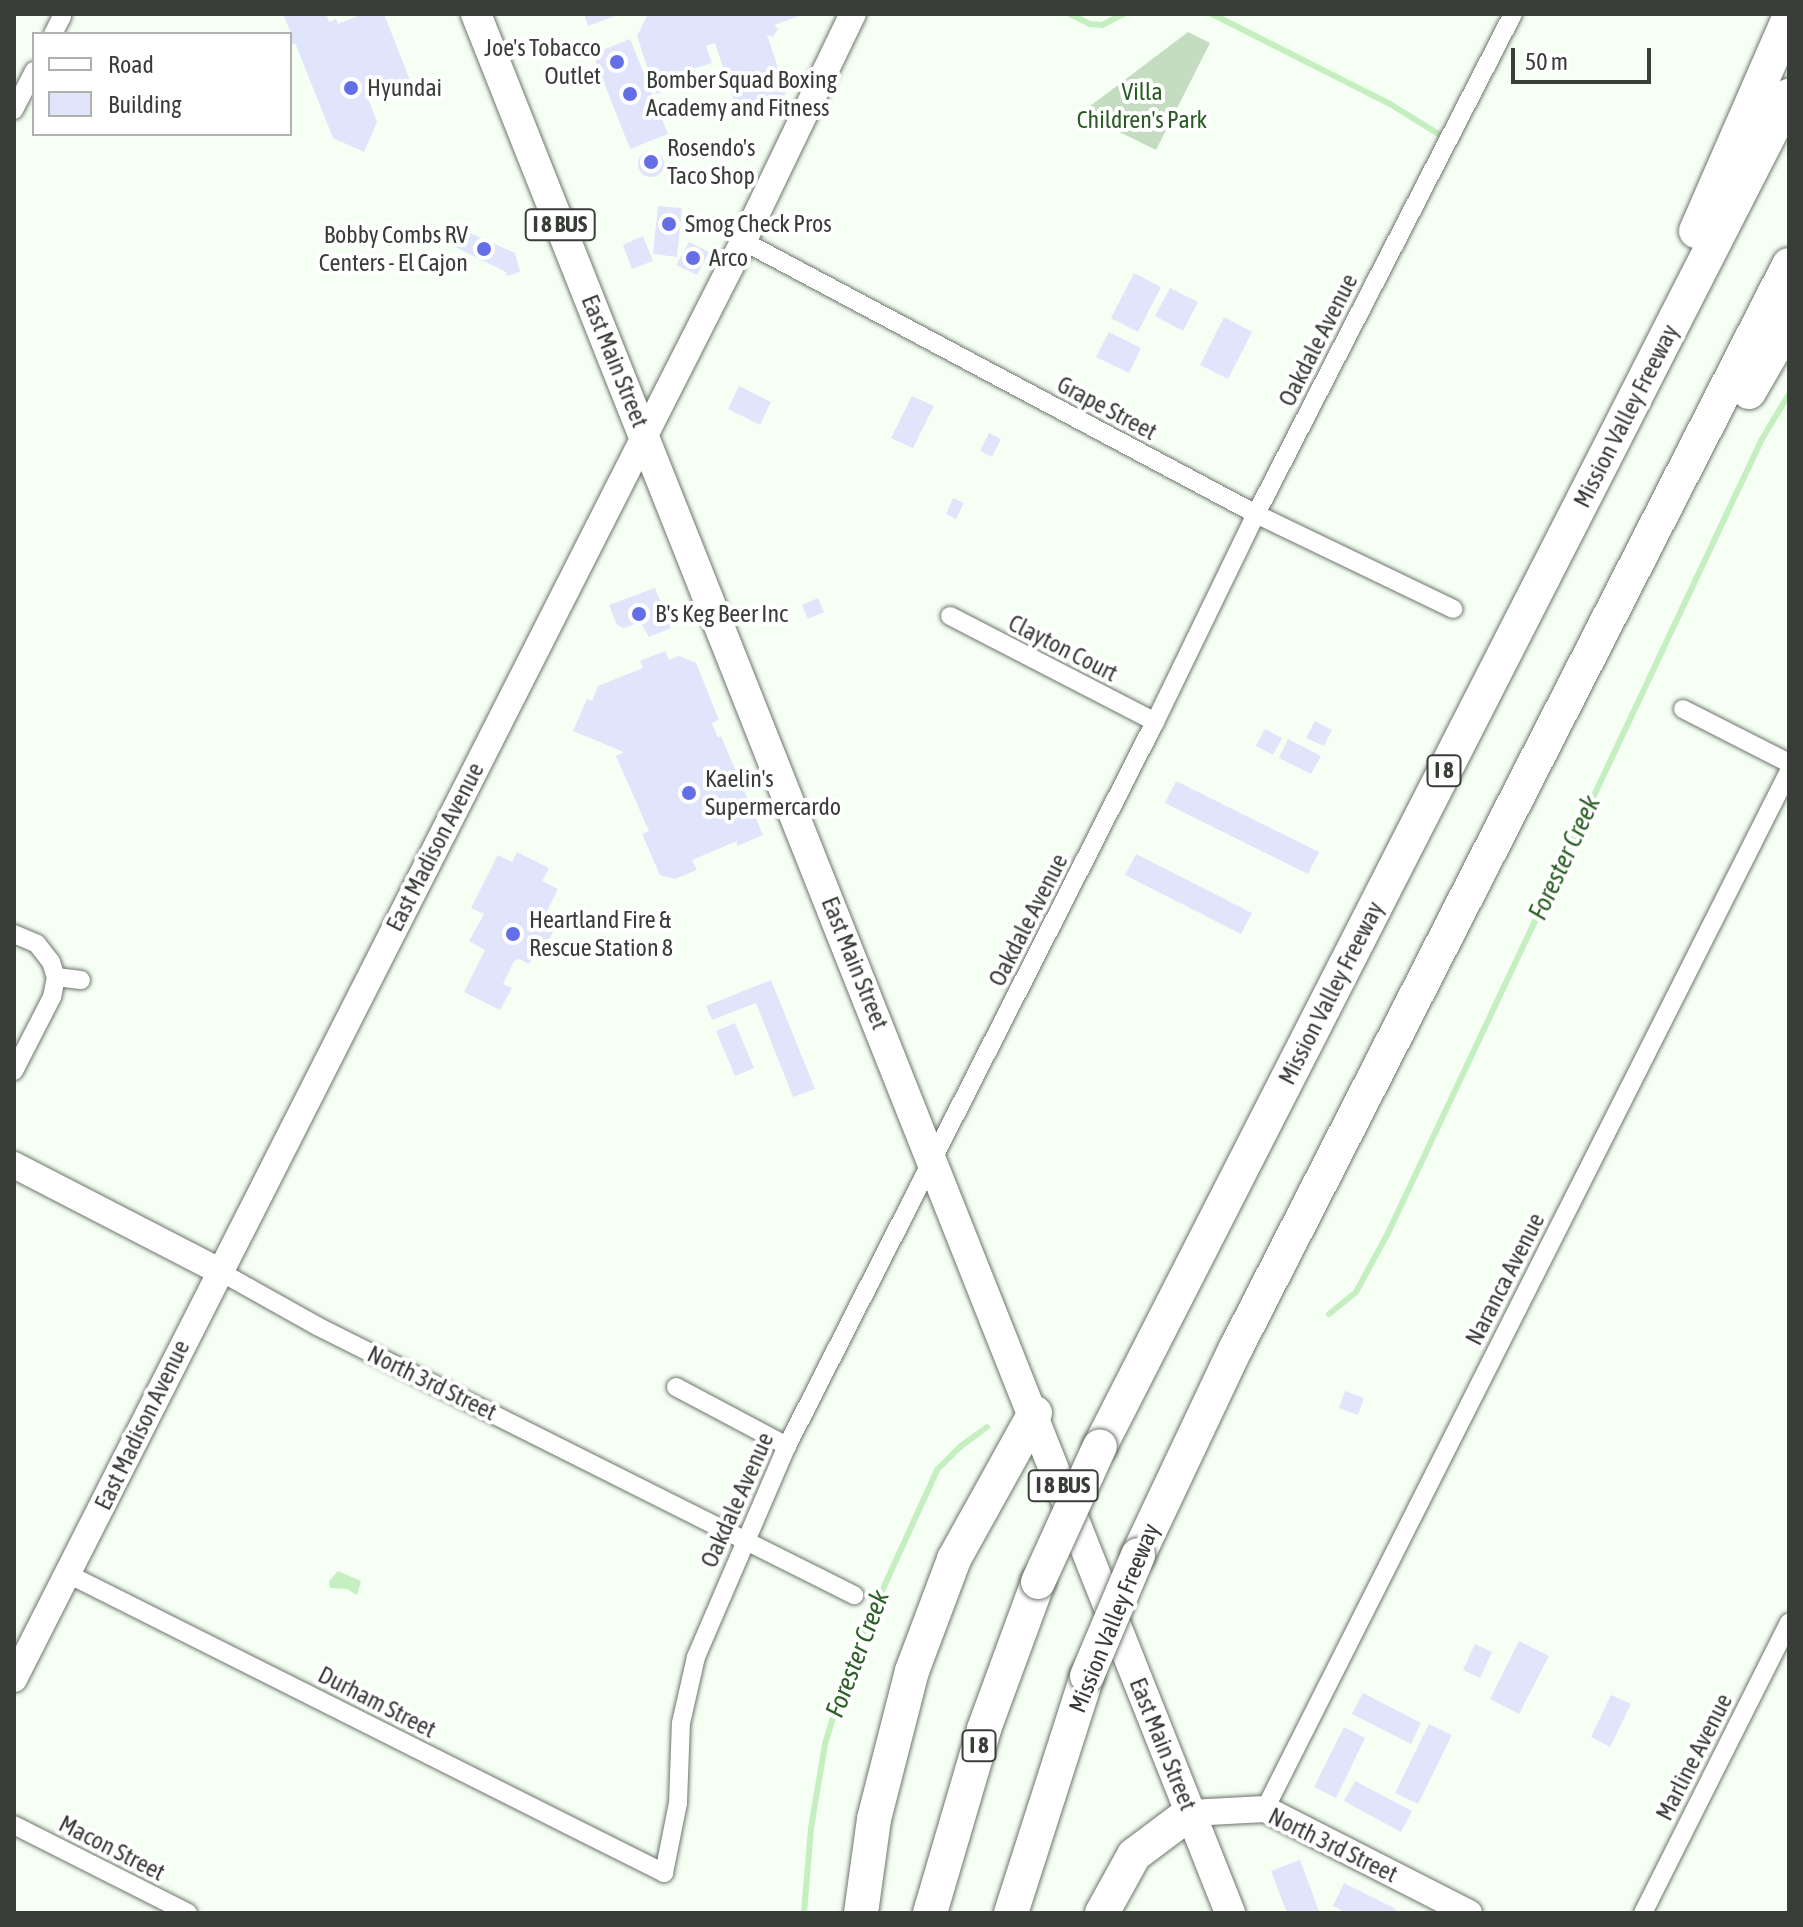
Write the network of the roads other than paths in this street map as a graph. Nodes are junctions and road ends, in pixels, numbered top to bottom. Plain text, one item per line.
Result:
1 (476, 14) edge
2 (853, 14) edge
3 (1513, 14) edge
4 (62, 16) dead end
5 (1789, 18) edge
6 (54, 32) edge
7 (32, 75) edge
8 (1789, 96) edge
9 (14, 110) edge
10 (743, 241) junction
11 (1789, 265) edge
12 (1789, 323) edge
13 (645, 435) junction
14 (1669, 502) junction
15 (1580, 504) junction
16 (1256, 514) junction
17 (1453, 609) dead end
18 (950, 616) dead end
19 (1683, 709) dead end
20 (1155, 722) junction
21 (1789, 763) edge
22 (1789, 771) edge
23 (14, 934) edge
24 (54, 969) junction
25 (81, 980) dead end
26 (14, 1071) edge
27 (934, 1159) junction
28 (14, 1165) edge
29 (219, 1271) junction
30 (676, 1387) dead end
31 (1035, 1413) junction
32 (787, 1446) junction
33 (747, 1539) junction
34 (68, 1574) junction
35 (854, 1595) dead end
36 (1789, 1623) edge
37 (14, 1679) edge
38 (1265, 1809) junction
39 (1190, 1813) junction
40 (14, 1825) edge
41 (664, 1873) joint
42 (188, 1913) edge
43 (861, 1913) edge
44 (930, 1913) edge
45 (1011, 1913) edge
46 (1102, 1913) edge
47 (1230, 1913) edge
48 (1469, 1913) edge
49 (1643, 1913) edge

1 - 13 main road, East Main Street / I 8 BUS
2 - 10 street, East Madison Avenue
3 - 16 street, Oakdale Avenue
4 - 6 street
5 - 15 highway
7 - 9 street
8 - 15 highway, Mission Valley Freeway / I 8
10 - 13 street, East Madison Avenue
10 - 16 street, Grape Street
11 - 14 highway, Mission Valley Freeway
12 - 14 highway
13 - 27 main road, East Main Street / I 8 BUS
13 - 29 street, East Madison Avenue
14 - 45 highway, Mission Valley Freeway, bridge
15 - 44 highway, Mission Valley Freeway / I 8, bridge
16 - 17 street, Grape Street
16 - 20 street, Oakdale Avenue
18 - 20 street, Clayton Court
19 - 21 street
20 - 27 street, Oakdale Avenue
22 - 38 street, Naranca Avenue
23 - 24 street
24 - 25 street
24 - 26 street
27 - 31 main road, East Main Street / I 8 BUS
27 - 32 street, Oakdale Avenue
28 - 29 street, North 3rd Street
29 - 33 street, North 3rd Street
29 - 34 street, East Madison Avenue
30 - 32 street
31 - 39 main road, East Main Street / I 8 BUS
31 - 43 highway
32 - 33 street, Oakdale Avenue
33 - 35 street, North 3rd Street
33 - 41 street, Oakdale Avenue
34 - 37 street, East Madison Avenue
34 - 41 street, Durham Street
36 - 49 street, Marline Avenue
38 - 39 street, North 3rd Street
38 - 48 street, North 3rd Street
39 - 46 highway
39 - 47 main road, East Main Street / I 8 BUS
40 - 42 street, Macon Street

